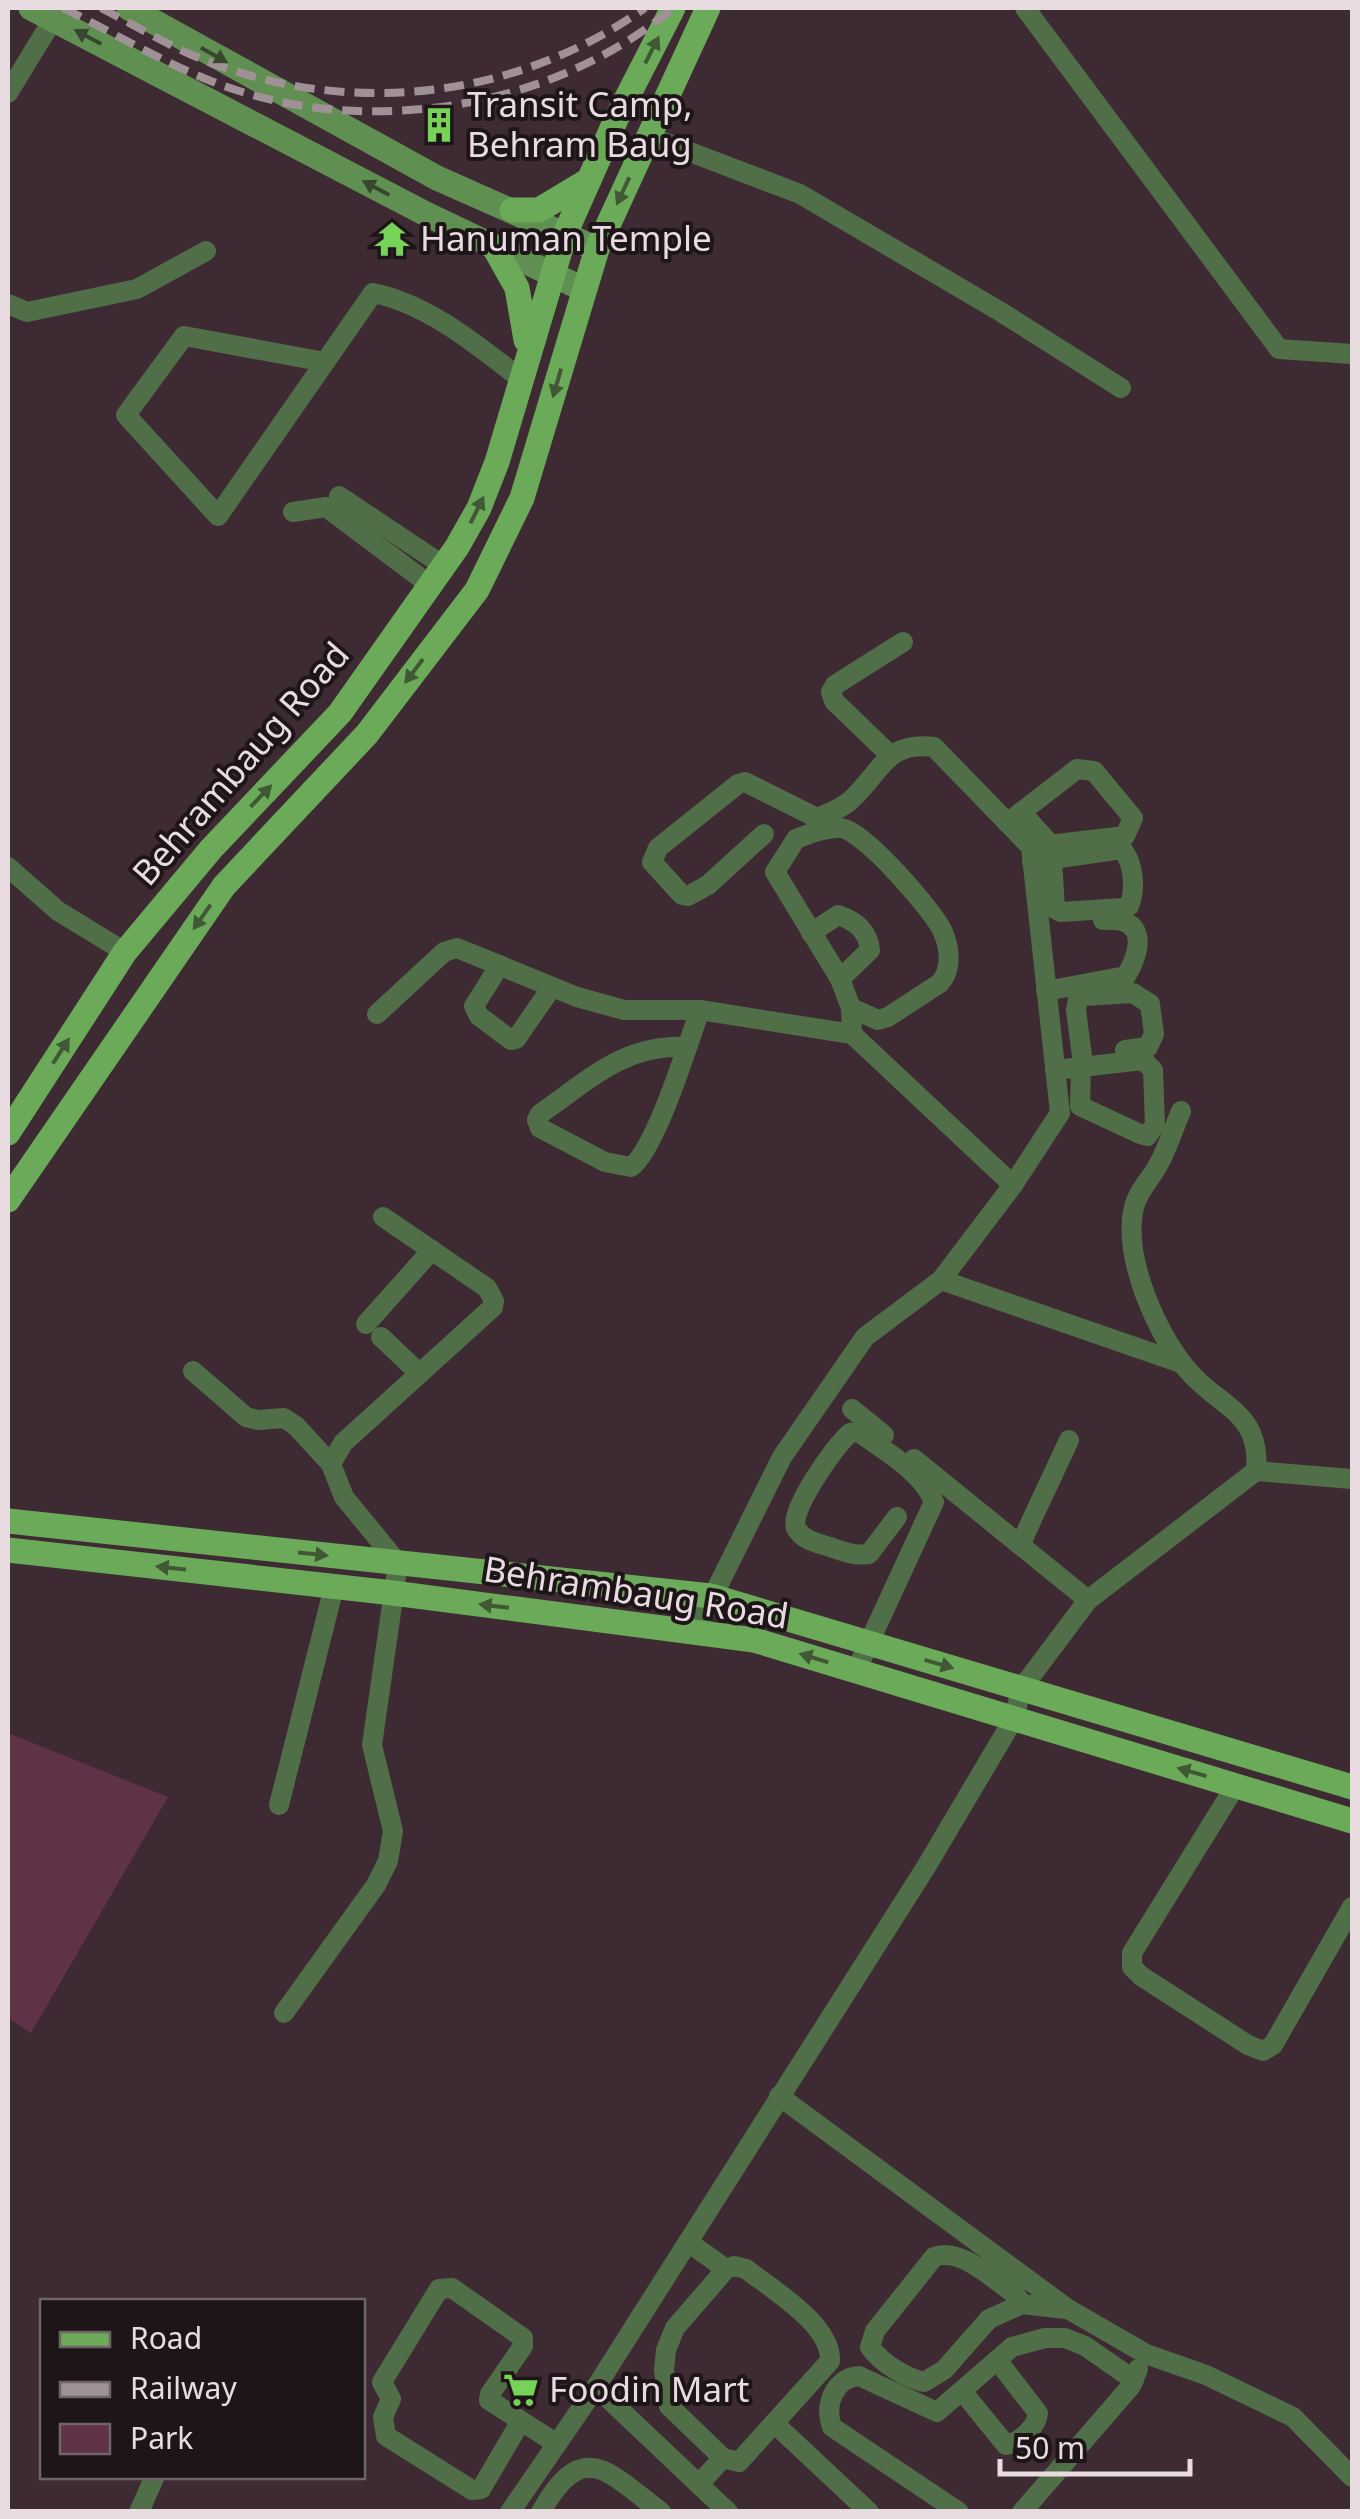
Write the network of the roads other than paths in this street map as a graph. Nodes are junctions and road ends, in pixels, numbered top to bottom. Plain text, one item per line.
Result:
1 (129, 8) edge
2 (674, 8) edge
3 (708, 8) edge
4 (1025, 8) edge
5 (48, 11) edge
6 (8, 93) edge
7 (648, 136) junction
8 (585, 191) junction
9 (512, 210) junction
10 (566, 234) junction
11 (494, 247) junction
12 (597, 248) junction
13 (206, 251) dead end
14 (551, 275) junction
15 (583, 289) junction
16 (8, 304) edge
17 (1352, 354) edge
18 (325, 362) junction
19 (524, 367) junction
20 (1121, 388) dead end
21 (339, 496) dead end
22 (293, 512) dead end
23 (437, 576) junction
24 (903, 642) dead end
25 (889, 754) junction
26 (1014, 818) junction
27 (764, 834) dead end
28 (1042, 854) junction
29 (8, 867) edge
30 (1039, 925) junction
31 (810, 933) junction
32 (124, 952) junction
33 (500, 965) junction
34 (840, 978) junction
35 (552, 987) junction
36 (1046, 991) junction
37 (851, 1008) junction
38 (700, 1010) junction
39 (377, 1014) dead end
40 (852, 1034) junction
41 (686, 1047) junction
42 (1082, 1061) junction
43 (1054, 1065) junction
44 (1181, 1111) dead end
45 (8, 1133) edge
46 (1013, 1185) junction
47 (8, 1200) edge
48 (383, 1217) dead end
49 (432, 1250) junction
50 (941, 1280) junction
51 (1181, 1363) junction
52 (193, 1372) dead end
53 (420, 1372) junction
54 (852, 1409) dead end
55 (1069, 1440) dead end
56 (331, 1464) junction
57 (1256, 1471) junction
58 (1352, 1479) edge
59 (897, 1517) dead end
60 (8, 1521) edge
61 (1020, 1544) junction
62 (8, 1550) edge
63 (398, 1562) junction
64 (334, 1586) junction
65 (393, 1593) junction
66 (711, 1596) junction
67 (1088, 1600) junction
68 (695, 1632) junction
69 (868, 1643) junction
70 (856, 1671) junction
71 (1022, 1688) junction
72 (1012, 1720) junction
73 (1288, 1766) junction
74 (1236, 1785) junction
75 (1352, 1787) edge
76 (1275, 1796) junction
77 (280, 1805) dead end
78 (1352, 1821) edge
79 (1352, 1907) edge
80 (284, 2014) dead end
81 (779, 2096) junction
82 (688, 2242) junction
83 (726, 2269) junction
84 (1022, 2304) junction
85 (1068, 2309) junction
86 (1146, 2354) junction
87 (997, 2360) junction
88 (1134, 2380) junction
89 (596, 2387) junction
90 (962, 2391) junction
91 (522, 2422) junction
92 (774, 2424) junction
93 (557, 2444) junction
94 (723, 2458) junction
95 (1352, 2477) edge
96 (154, 2479) edge
97 (699, 2484) junction
98 (139, 2512) edge
99 (510, 2512) edge
100 (541, 2512) edge
101 (661, 2512) edge
102 (728, 2512) edge
103 (869, 2512) edge
104 (959, 2512) edge
105 (1022, 2512) edge

1 -> 9 main road
8 -> 2 main road, Behrambaug Road
3 - 7 main road, Behrambaug Road
4 - 17 street
5 - 6 street
11 -> 5 main road
7 -> 12 main road, Behrambaug Road
7 - 20 street
8 - 9 main road
8 - 10 main road, Behrambaug Road
9 - 10 main road
10 - 12 main road
10 - 14 main road, Behrambaug Road
11 - 14 main road
11 - 19 main road
12 - 15 main road, Behrambaug Road
13 - 16 street
14 - 15 main road
14 - 19 main road, Behrambaug Road
15 -> 47 main road, Behrambaug Road
18 - 18 street
18 - 19 street
23 -> 19 main road, Behrambaug Road
21 - 23 street
22 - 23 street
32 -> 23 main road, Behrambaug Road
24 - 25 street
25 - 26 street
25 - 27 street
26 - 28 street
26 - 28 street
28 - 28 street
28 - 30 street
29 - 32 street
30 - 36 street
30 - 36 street
31 - 34 street
31 - 34 street
31 - 37 street
45 -> 32 main road, Behrambaug Road
33 - 35 street
33 - 35 street
33 - 39 street
34 - 37 street
35 - 38 street
36 - 43 street
37 - 40 street
38 - 40 street
38 - 41 street
40 - 46 street
41 - 41 street
42 - 42 street
42 - 43 street
43 - 46 street
44 - 51 street
46 - 50 street
48 - 49 street
49 - 53 street
49 - 53 street
50 - 51 street
50 - 66 street
51 - 57 street
52 - 56 street
53 - 56 street
54 - 61 street
55 - 61 street
56 - 63 street
57 - 58 street
57 - 67 street
59 - 69 street
60 -> 63 main road, Behrambaug Road
61 - 67 street
64 -> 62 main road, Behrambaug Road
63 - 65 street
63 - 66 main road, Behrambaug Road
64 - 65 main road, Behrambaug Road
64 - 77 street
68 -> 65 main road, Behrambaug Road
65 - 80 street
66 - 68 street
66 - 69 main road, Behrambaug Road
67 - 71 street
70 -> 68 main road, Behrambaug Road
69 - 70 street
69 -> 71 main road, Behrambaug Road
70 - 72 main road, Behrambaug Road
71 - 72 street
71 - 73 main road, Behrambaug Road
74 -> 72 main road, Behrambaug Road
72 - 81 street
73 - 75 main road, Behrambaug Road
73 - 76 main road
74 - 76 main road, Behrambaug Road
74 - 79 street
76 - 78 main road, Behrambaug Road
81 - 82 street
81 - 85 street
82 - 83 street
82 - 89 street
83 - 92 street
83 - 94 street
84 - 84 street
84 - 85 street
85 - 86 street
86 - 88 street
86 - 95 street
87 - 88 street
87 - 90 street
87 - 90 street
88 - 105 street
89 - 93 street
89 - 97 street
90 - 104 street
91 - 91 street
91 - 93 street
92 - 94 street
92 - 103 street
93 - 99 street
94 - 97 street
96 - 98 street
97 - 102 street
100 - 101 street

